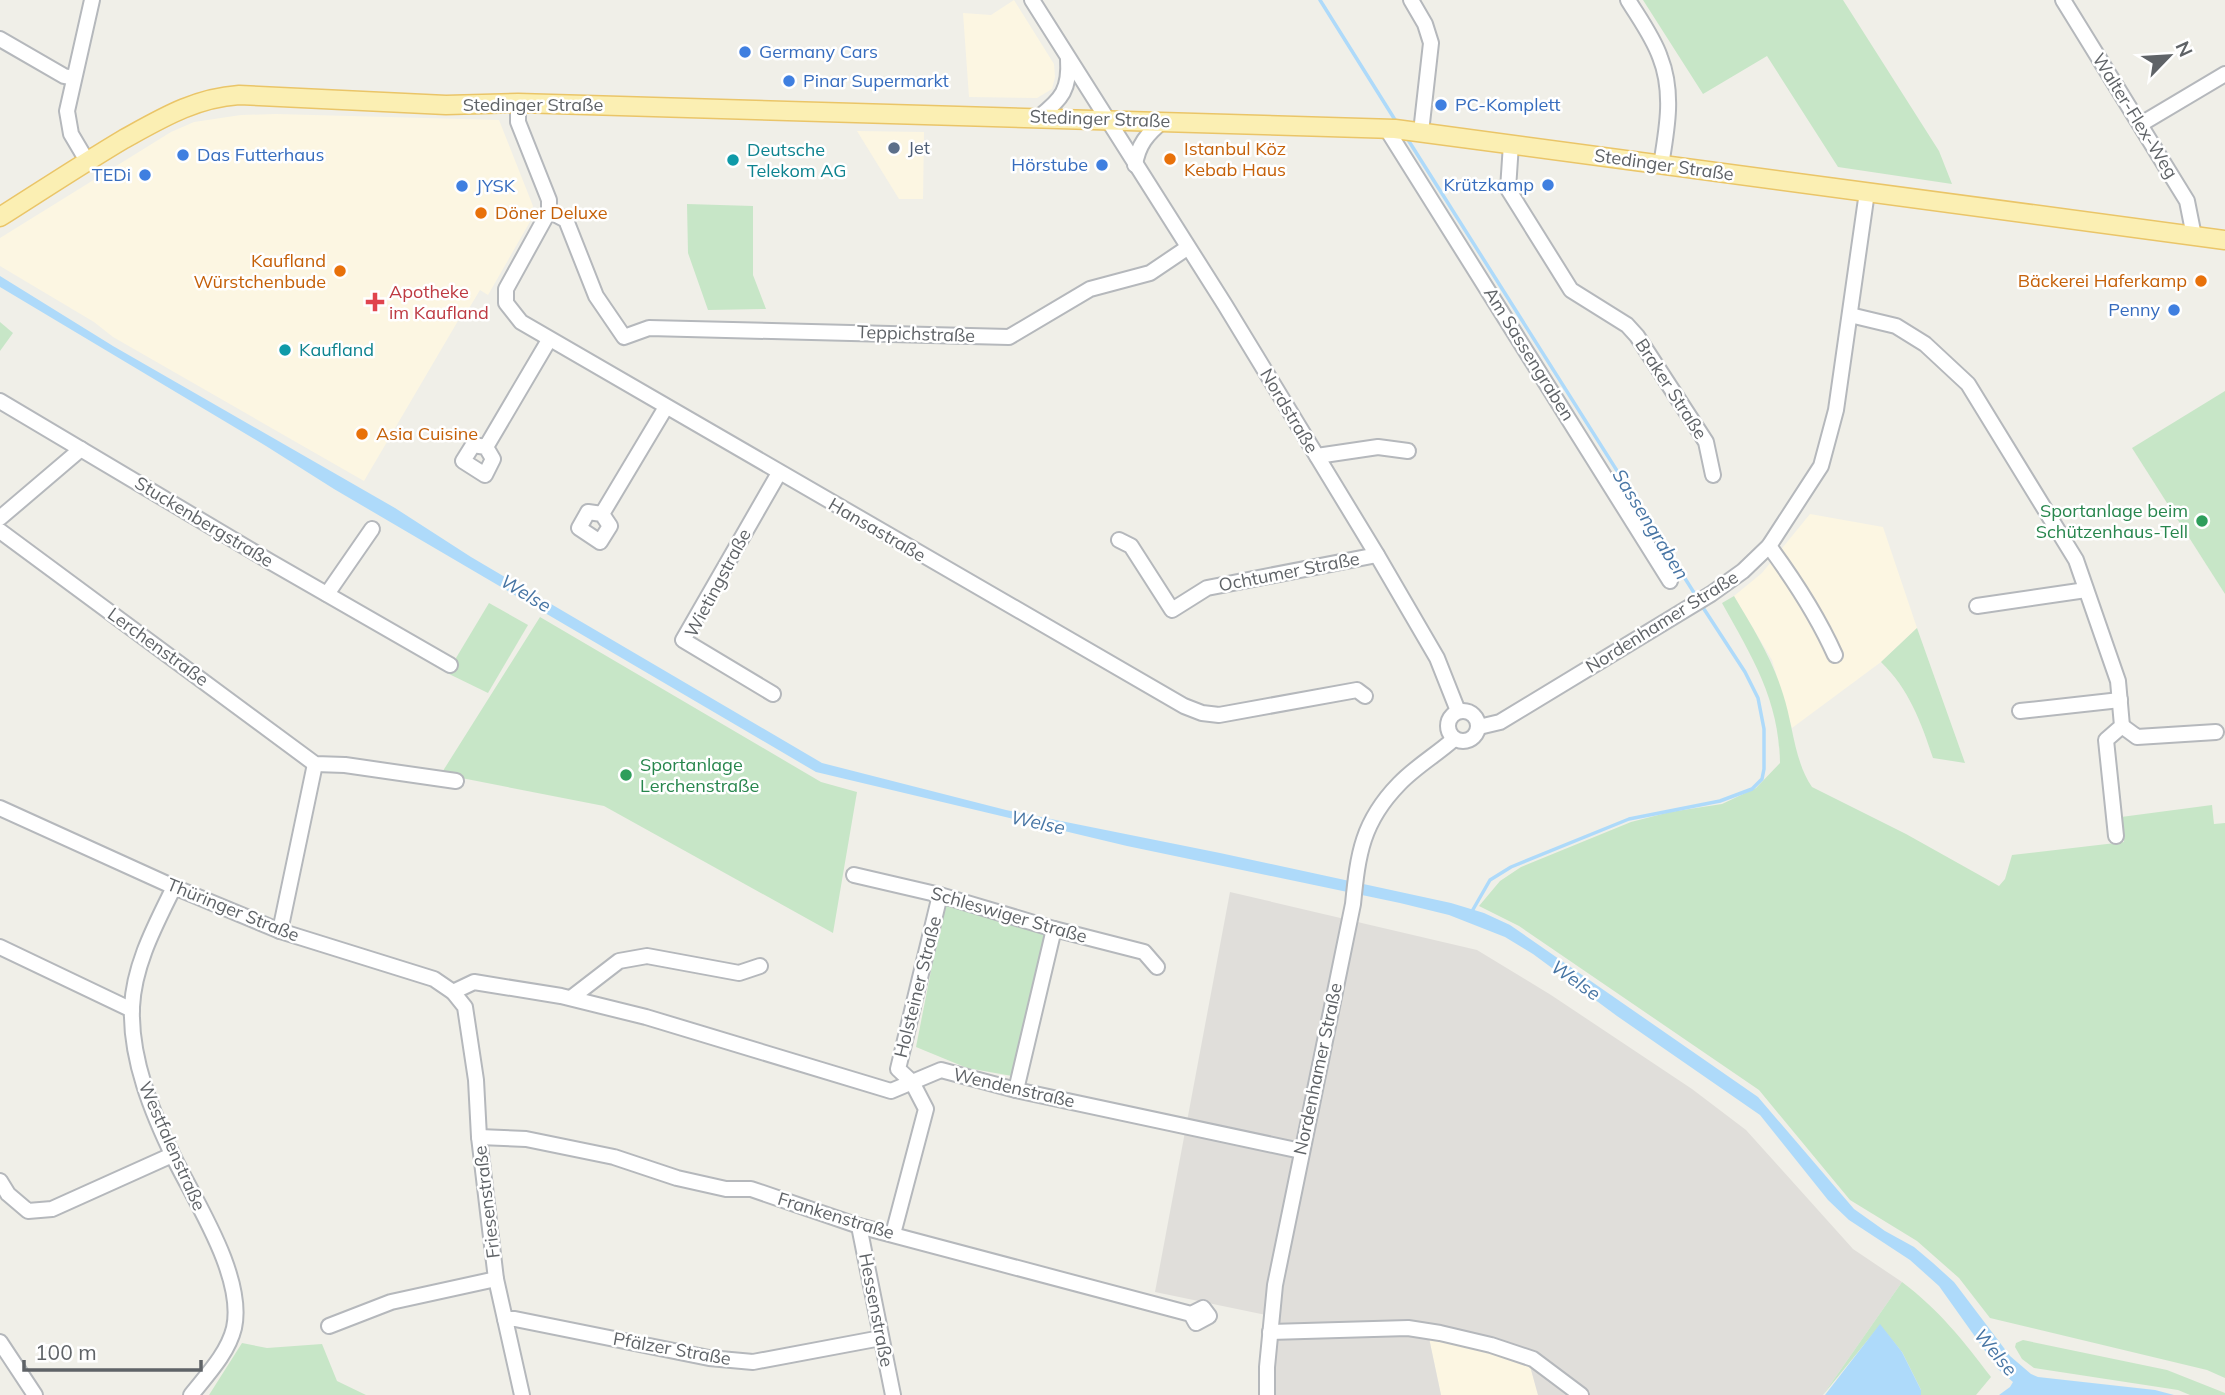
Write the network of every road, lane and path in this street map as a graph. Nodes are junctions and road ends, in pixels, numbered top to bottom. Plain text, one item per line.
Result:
1 (92, 0) edge
2 (1032, 0) edge
3 (1410, 0) edge
4 (1628, 0) edge
5 (2063, 0) edge
6 (0, 39) edge
7 (1068, 57) junction
8 (2225, 74) edge
9 (74, 78) junction
10 (518, 103) junction
11 (1039, 117) junction
12 (1106, 119) junction
13 (1163, 121) junction
14 (2141, 124) junction
15 (1403, 130) junction
16 (1511, 144) junction
17 (87, 160) junction
18 (1661, 164) junction
19 (1135, 165) junction
20 (1867, 192) junction
21 (549, 211) junction
22 (0, 217) edge
23 (2194, 236) junction
24 (2225, 240) edge
25 (1187, 248) junction
26 (1850, 315) junction
27 (549, 340) junction
28 (0, 401) edge
29 (666, 407) junction
30 (486, 447) dead end
31 (81, 449) junction
32 (1408, 451) dead end
33 (1317, 456) junction
34 (779, 473) junction
35 (1713, 475) dead end
36 (602, 513) dead end
37 (0, 519) edge
38 (372, 529) dead end
39 (0, 531) edge
40 (1119, 540) dead end
41 (1769, 547) junction
42 (1377, 555) junction
43 (1671, 581) dead end
44 (2086, 590) junction
45 (327, 594) junction
46 (1977, 606) dead end
47 (1835, 655) dead end
48 (450, 665) dead end
49 (774, 694) dead end
50 (1365, 696) dead end
51 (2120, 700) junction
52 (1458, 711) junction
53 (2020, 711) dead end
54 (2122, 726) junction
55 (1479, 727) junction
56 (2216, 732) dead end
57 (1454, 739) junction
58 (315, 764) junction
59 (457, 781) dead end
60 (0, 808) edge
61 (2116, 836) dead end
62 (855, 875) dead end
63 (174, 887) junction
64 (940, 895) junction
65 (1054, 929) junction
66 (280, 931) junction
67 (0, 947) edge
68 (760, 966) dead end
69 (1157, 967) dead end
70 (453, 992) junction
71 (571, 998) junction
72 (465, 1007) joint
73 (132, 1010) junction
74 (912, 1082) junction
75 (1016, 1090) junction
76 (479, 1137) junction
77 (1301, 1152) junction
78 (172, 1155) junction
79 (0, 1181) edge
80 (859, 1226) junction
81 (893, 1234) junction
82 (496, 1279) junction
83 (1191, 1314) dead end
84 (505, 1319) junction
85 (329, 1326) dead end
86 (1270, 1332) junction
87 (881, 1338) junction
88 (0, 1342) edge
89 (35, 1395) edge
90 (191, 1395) edge
91 (522, 1395) edge
92 (893, 1395) edge
93 (1267, 1395) edge
94 (1581, 1395) edge

1 - 9 street
2 - 7 street, Nordstraße
3 - 15 street
4 - 18 street
5 - 14 street, Walter-Flex-Weg
6 - 9 street
7 - 11 street
7 - 12 street, Nordstraße
8 - 14 street
9 - 17 street
10 - 11 main road, Stedinger Straße
10 - 17 main road, Stedinger Straße
10 - 21 street
11 - 12 main road, Stedinger Straße
12 - 13 main road, Stedinger Straße
12 - 19 street, Nordstraße
13 - 15 main road, Stedinger Straße
13 - 19 street
14 - 23 street, Walter-Flex-Weg
15 - 16 main road, Stedinger Straße
15 - 43 street, Am Sassengraben
16 - 18 main road, Stedinger Straße
16 - 35 street, Braker Straße
17 - 22 main road, Stedinger Straße
18 - 20 main road, Stedinger Straße
19 - 25 street, Nordstraße
20 - 23 main road, Stedinger Straße
20 - 26 street, Nordenhamer Straße
21 - 25 street, Teppichstraße
21 - 27 street, Hansastraße
23 - 24 main road, Stedinger Straße
25 - 33 street, Nordstraße
26 - 41 street, Nordenhamer Straße
26 - 44 street
27 - 29 street, Hansastraße
27 - 30 street
28 - 31 street, Stuckenbergstraße
29 - 34 street, Hansastraße
29 - 36 street
31 - 37 street
31 - 45 street, Stuckenbergstraße
32 - 33 street
33 - 42 street, Nordstraße
34 - 49 street, Wietingstraße
34 - 50 street, Hansastraße
38 - 45 street
39 - 58 street, Lerchenstraße
40 - 42 street, Ochtumer Straße
41 - 47 street
41 - 55 street, Nordenhamer Straße
42 - 52 street, Nordstraße
44 - 46 street
44 - 51 street
45 - 48 street, Stuckenbergstraße
51 - 53 street
51 - 54 street
52 - 55 street
52 - 57 street
54 - 56 street
54 - 61 street
55 - 57 street, Nordenhamer Straße
57 - 77 street, Nordenhamer Straße
58 - 59 street
58 - 66 street
60 - 63 street, Thüringer Straße
62 - 64 street, Schleswiger Straße
63 - 66 street, Thüringer Straße
63 - 73 street, Westfalenstraße
64 - 65 street, Schleswiger Straße
64 - 74 street, Holsteiner Straße
65 - 69 street, Schleswiger Straße
65 - 75 street
66 - 70 street, Thüringer Straße
67 - 73 street
68 - 71 street
70 - 71 street, Wendenstraße
70 - 72 street, Thüringer Straße
71 - 74 street, Wendenstraße
72 - 76 street, Friesenstraße
73 - 78 street, Westfalenstraße
74 - 75 street, Wendenstraße
74 - 81 street, Holsteiner Straße
75 - 77 street, Wendenstraße
76 - 80 street, Frankenstraße
76 - 82 street, Friesenstraße
77 - 86 street, Nordenhamer Straße
78 - 79 street
78 - 90 street, Westfalenstraße
80 - 81 street, Frankenstraße
80 - 87 street, Hessenstraße
81 - 83 street, Frankenstraße
82 - 84 street, Friesenstraße
82 - 85 street
84 - 87 street, Pfälzer Straße
84 - 91 street, Friesenstraße
86 - 93 street, Nordenhamer Straße
86 - 94 street
87 - 92 street, Hessenstraße
88 - 89 street

